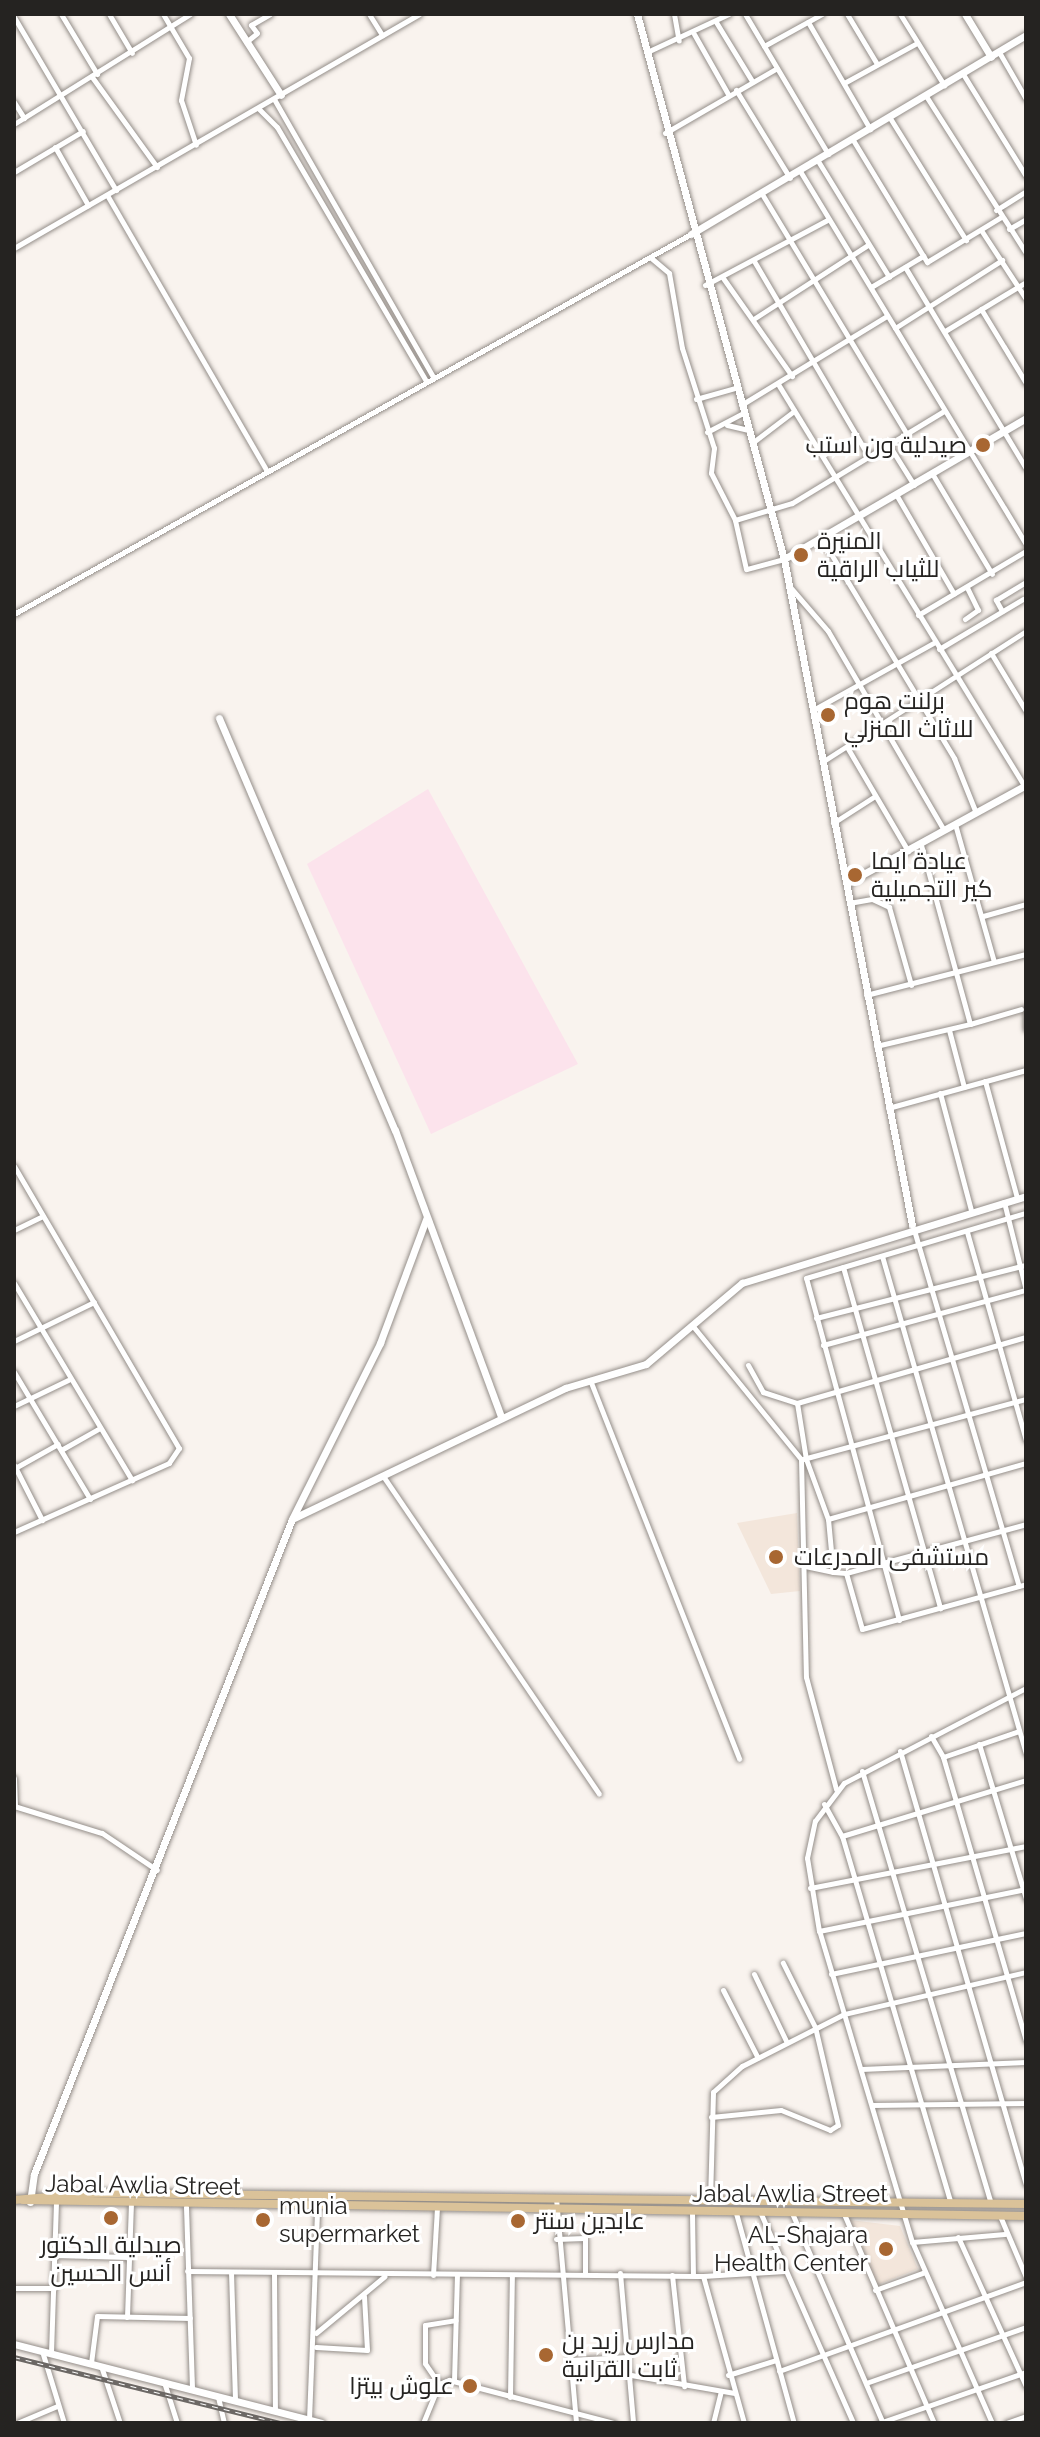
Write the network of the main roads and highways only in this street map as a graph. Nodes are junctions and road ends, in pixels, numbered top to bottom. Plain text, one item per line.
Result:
1 (24, 2200) edge
2 (1026, 2204) edge
3 (1026, 2216) edge

1 - 2 main road, Jabal Awlia Street
1 - 3 main road, Jabal Awlia Street

